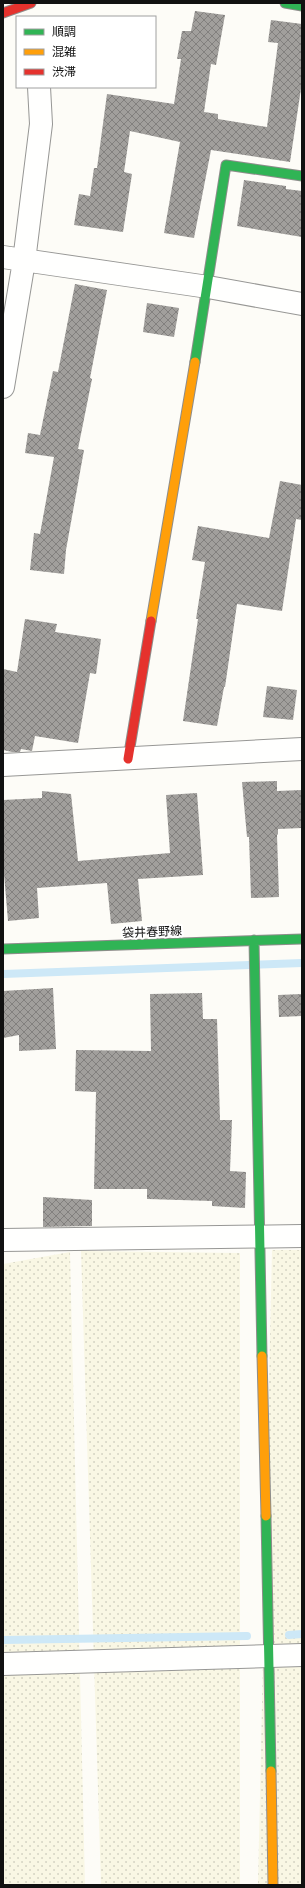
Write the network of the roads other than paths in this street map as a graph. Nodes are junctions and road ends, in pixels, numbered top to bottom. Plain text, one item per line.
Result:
1 (285, 3) edge
2 (302, 6) edge
3 (39, 88) edge
4 (302, 176) edge
5 (3, 257) edge
6 (24, 261) junction
7 (208, 287) junction
8 (302, 304) edge
9 (3, 387) edge
10 (302, 749) edge
11 (128, 759) junction
12 (3, 765) edge
13 (302, 939) edge
14 (254, 940) junction
15 (3, 949) edge
16 (302, 1236) edge
17 (260, 1237) junction
18 (3, 1240) edge
19 (302, 1655) edge
20 (269, 1656) junction
21 (3, 1664) edge
22 (273, 1885) edge

1 - 2 street
3 - 6 street
4 - 7 street
5 - 6 street
6 - 7 street
6 - 9 street
7 - 8 street
7 - 11 street
10 - 11 street
11 - 12 street
13 - 14 street, 袋井春野線
14 - 15 street, 袋井春野線
14 - 17 street
16 - 17 street
17 - 18 street
17 - 20 street
19 - 20 street
20 - 21 street
20 - 22 street

